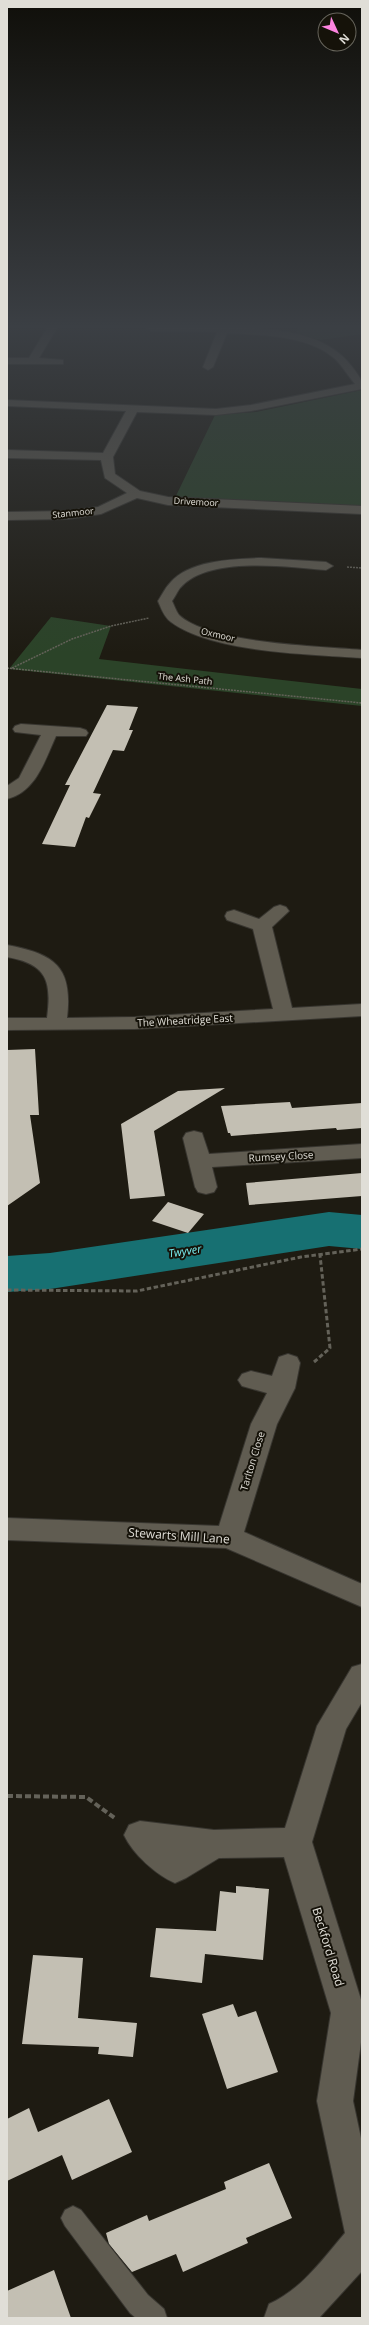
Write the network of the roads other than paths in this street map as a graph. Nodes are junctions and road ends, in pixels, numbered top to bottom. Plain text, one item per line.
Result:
1 (118, 436) edge
2 (7, 454) edge
3 (107, 457) junction
4 (136, 494) junction
5 (362, 510) edge
6 (7, 516) edge
7 (326, 566) dead end
8 (362, 654) edge
9 (21, 729) dead end
10 (51, 731) junction
11 (80, 733) dead end
12 (7, 794) edge
13 (280, 911) dead end
14 (234, 916) dead end
15 (262, 926) junction
16 (7, 951) edge
17 (362, 1010) edge
18 (284, 1014) junction
19 (7, 1024) edge
20 (56, 1024) junction
21 (194, 1138) dead end
22 (362, 1151) edge
23 (200, 1161) junction
24 (206, 1187) dead end
25 (288, 1363) dead end
26 (251, 1380) dead end
27 (282, 1388) junction
28 (7, 1528) edge
29 (229, 1537) junction
30 (362, 1596) edge
31 (362, 1676) edge
32 (140, 1835) road end
33 (296, 1842) junction
34 (355, 2014) edge
35 (74, 2218) dead end
36 (362, 2229) edge
37 (362, 2242) edge
38 (155, 2318) edge
39 (283, 2318) edge

1 - 3 street
2 - 3 street
3 - 4 street, Drivemoor
4 - 5 street, Drivemoor
4 - 6 street, Stanmoor
7 - 8 street, Oxmoor
9 - 10 street
10 - 11 street
10 - 12 street
13 - 15 street
14 - 15 street
15 - 18 street
16 - 20 street
17 - 18 street, The Wheatridge East
18 - 20 street, The Wheatridge East
19 - 20 street, The Wheatridge East
21 - 23 street
22 - 23 street, Rumsey Close
23 - 24 street
25 - 27 street, Tarlton Close
26 - 27 street
27 - 29 street, Tarlton Close
28 - 29 street, Stewarts Mill Lane
29 - 30 street, Stewarts Mill Lane
31 - 33 street
32 - 33 street
33 - 34 street, Beckford Road
34 - 36 street, Beckford Road
35 - 38 lane
37 - 39 street

